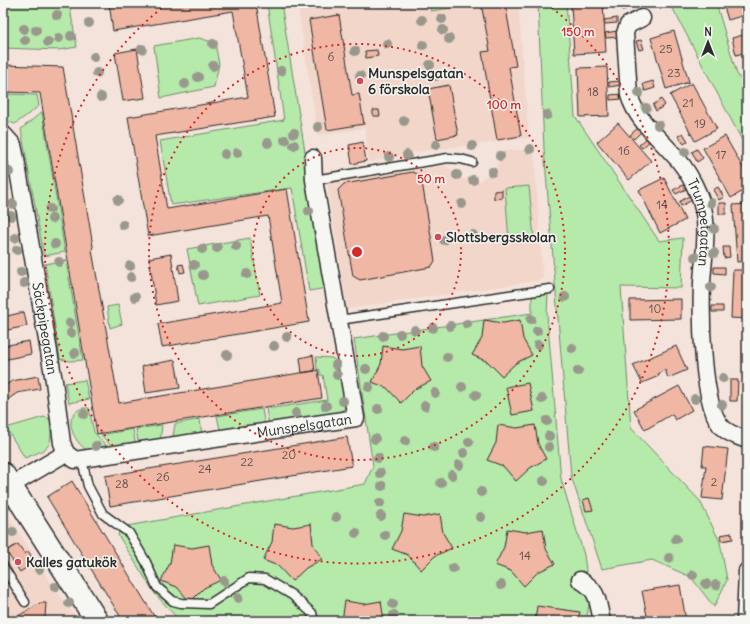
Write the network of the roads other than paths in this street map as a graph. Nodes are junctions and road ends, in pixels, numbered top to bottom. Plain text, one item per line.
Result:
1 (642, 18) dead end
2 (3, 134) edge
3 (313, 158) dead end
4 (472, 162) dead end
5 (314, 180) junction
6 (550, 289) dead end
7 (339, 320) junction
8 (747, 440) edge
9 (66, 453) junction
10 (82, 460) junction
11 (5, 483) edge
12 (3, 566) edge
13 (747, 572) edge
14 (580, 580) dead end
15 (25, 602) dead end
16 (97, 621) edge
17 (314, 621) edge
18 (602, 621) edge
19 (745, 621) edge

1 - 8 street, Trumpetgatan
2 - 9 street, Säckpipegatan
3 - 5 street, Munspelsgatan
4 - 5 lane
5 - 7 street, Munspelsgatan
6 - 7 lane
7 - 10 street, Munspelsgatan
9 - 10 street
9 - 11 street
10 - 17 lane
11 - 16 street
12 - 15 lane
13 - 19 street
14 - 18 street

